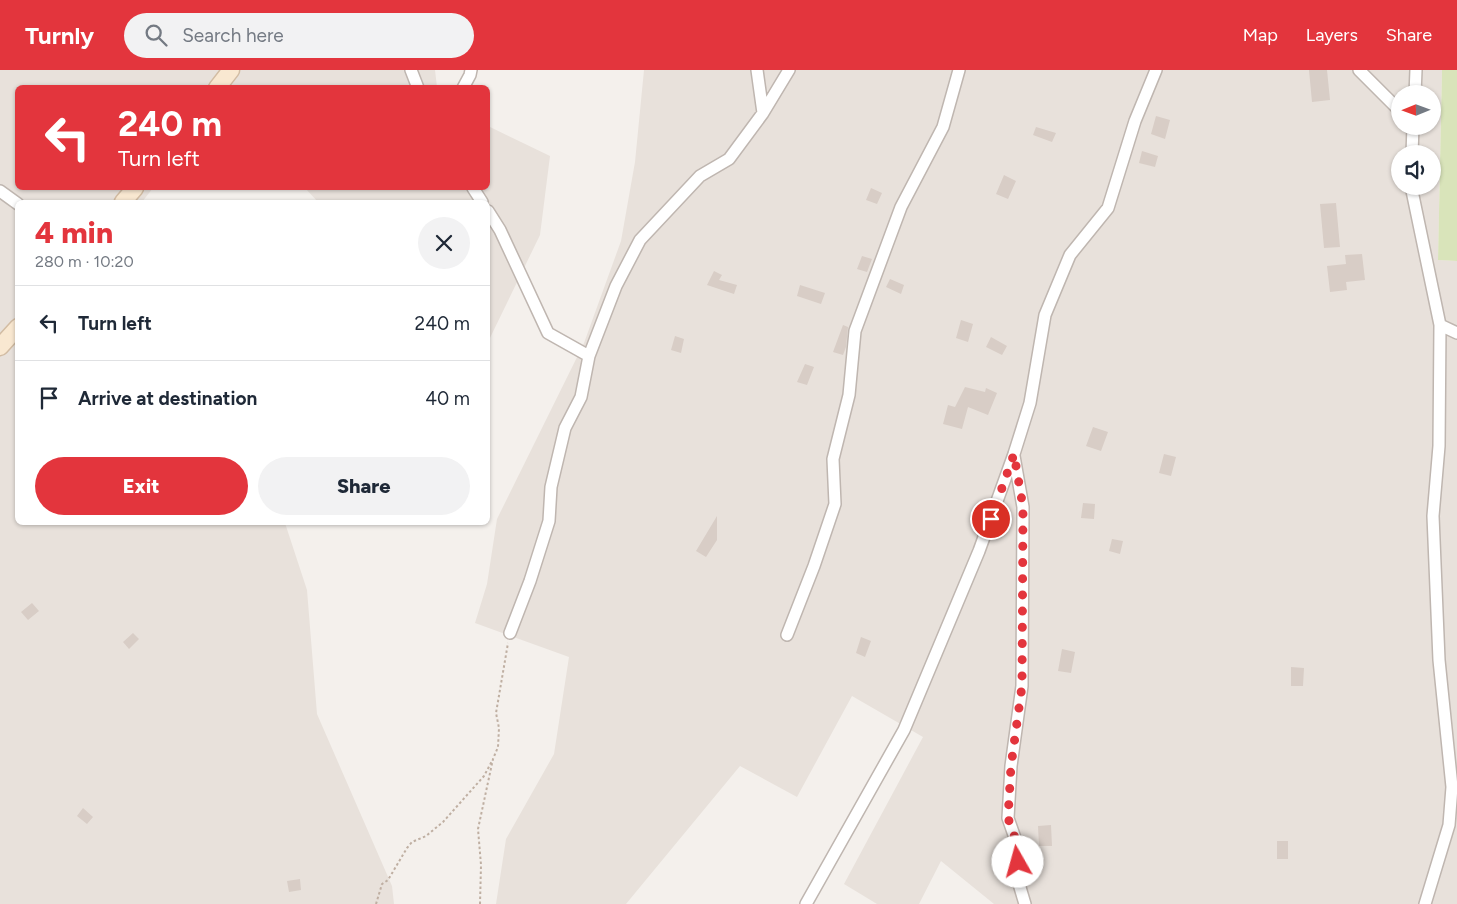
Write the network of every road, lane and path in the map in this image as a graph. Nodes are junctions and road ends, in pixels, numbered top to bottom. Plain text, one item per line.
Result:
1 (231, 70) edge
2 (411, 70) edge
3 (471, 70) edge
4 (757, 70) edge
5 (789, 70) edge
6 (959, 70) edge
7 (1156, 70) edge
8 (1359, 70) edge
9 (1416, 70) edge
10 (219, 85) edge
11 (417, 85) edge
12 (465, 85) edge
13 (1415, 85) edge
14 (1391, 102) edge
15 (763, 113) junction
16 (133, 190) edge
17 (0, 191) edge
18 (1413, 195) edge
19 (125, 200) edge
20 (15, 202) edge
21 (490, 214) edge
22 (1440, 325) junction
23 (15, 330) edge
24 (1457, 333) edge
25 (0, 348) edge
26 (589, 356) junction
27 (1014, 454) junction
28 (510, 633) joint
29 (787, 635) dead end
30 (493, 759) junction
31 (1454, 783) edge
32 (376, 904) edge
33 (480, 904) edge
34 (806, 904) edge
35 (1025, 904) edge
36 (1425, 904) edge

1 - 10 main road
2 - 11 street
3 - 12 street
4 - 15 street
5 - 15 street
6 - 29 street
7 - 27 street
8 - 14 street
9 - 13 street
15 - 26 street
16 - 19 main road
17 - 20 street
18 - 22 street
21 - 26 street
22 - 24 street
22 - 31 street
23 - 25 main road
26 - 28 street
27 - 34 street
27 - 35 street
28 - 30 path
30 - 32 path
30 - 33 path
31 - 36 street

